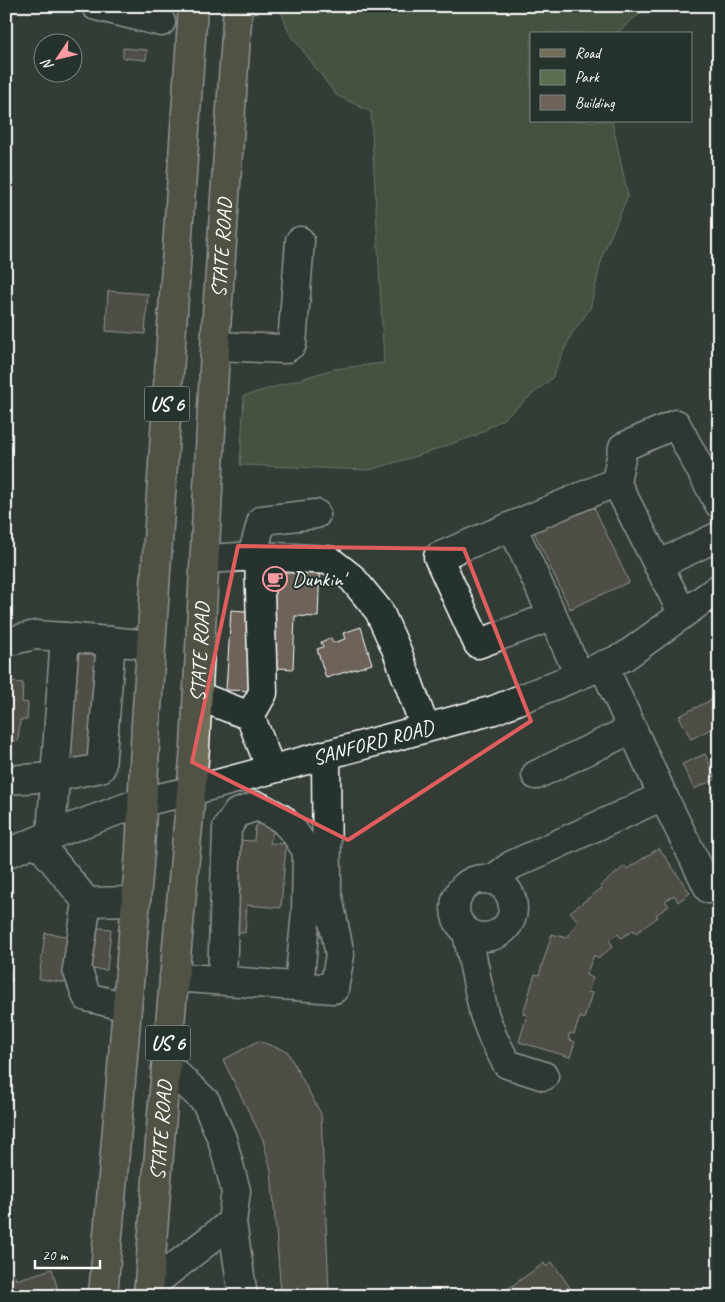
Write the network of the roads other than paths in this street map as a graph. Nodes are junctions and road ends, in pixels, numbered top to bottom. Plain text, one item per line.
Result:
1 (96, 6) edge
2 (193, 6) edge
3 (238, 6) edge
4 (161, 22) dead end
5 (300, 241) dead end
6 (216, 346) junction
7 (616, 482) junction
8 (719, 504) edge
9 (316, 514) dead end
10 (512, 526) junction
11 (719, 536) edge
12 (255, 556) junction
13 (205, 558) junction
14 (658, 565) junction
15 (719, 588) edge
16 (683, 614) junction
17 (553, 616) junction
18 (65, 637) junction
19 (112, 641) junction
20 (6, 642) edge
21 (151, 645) junction
22 (591, 670) junction
23 (198, 696) junction
24 (250, 716) junction
25 (425, 728) junction
26 (632, 729) junction
27 (326, 754) junction
28 (271, 769) junction
29 (536, 775) dead end
30 (55, 778) junction
31 (6, 780) edge
32 (191, 791) junction
33 (663, 796) junction
34 (141, 802) junction
35 (44, 838) junction
36 (6, 854) edge
37 (492, 880) junction
38 (709, 889) dead end
39 (136, 900) junction
40 (87, 902) junction
41 (467, 933) junction
42 (174, 977) junction
43 (222, 980) junction
44 (299, 986) junction
45 (128, 1007) junction
46 (166, 1068) junction
47 (544, 1076) dead end
48 (232, 1222) junction
49 (148, 1291) edge
50 (103, 1296) edge
51 (243, 1296) edge

1 - 4 street
2 - 21 main road, STATE ROAD / US 6
3 - 6 main road, STATE ROAD / US 6
5 - 6 street
6 - 13 main road, STATE ROAD / US 6
7 - 8 street
7 - 10 street
7 - 14 street
9 - 12 street
10 - 17 street
10 - 17 street
11 - 14 street
12 - 13 street
12 - 24 street
12 - 25 street
13 - 23 main road, STATE ROAD / US 6
14 - 16 street
15 - 16 street, SANFORD ROAD
16 - 22 street, SANFORD ROAD
17 - 22 street
18 - 19 street
18 - 20 street
18 - 30 street
19 - 21 street
19 - 30 street
21 - 34 main road, STATE ROAD / US 6
22 - 25 street, SANFORD ROAD
22 - 26 street
23 - 24 street
23 - 32 main road, STATE ROAD / US 6
24 - 28 street
25 - 27 street, SANFORD ROAD
26 - 29 street
26 - 33 street
27 - 28 street, SANFORD ROAD
27 - 44 street
28 - 32 street, SANFORD ROAD
30 - 31 street
30 - 35 street
32 - 34 street, SANFORD ROAD
32 - 42 main road, STATE ROAD / US 6
33 - 37 street
33 - 38 street
34 - 35 street, SANFORD ROAD
34 - 39 main road, STATE ROAD / US 6
35 - 36 street, SANFORD ROAD
35 - 40 street
37 - 41 street
37 - 41 street
39 - 40 street
39 - 45 main road, STATE ROAD / US 6
40 - 45 street
41 - 47 street
42 - 43 street
42 - 46 main road, STATE ROAD / US 6
43 - 44 street
43 - 44 street
45 - 50 main road, STATE ROAD / US 6
46 - 48 street
46 - 49 main road, STATE ROAD / US 6
48 - 49 street
48 - 51 street

